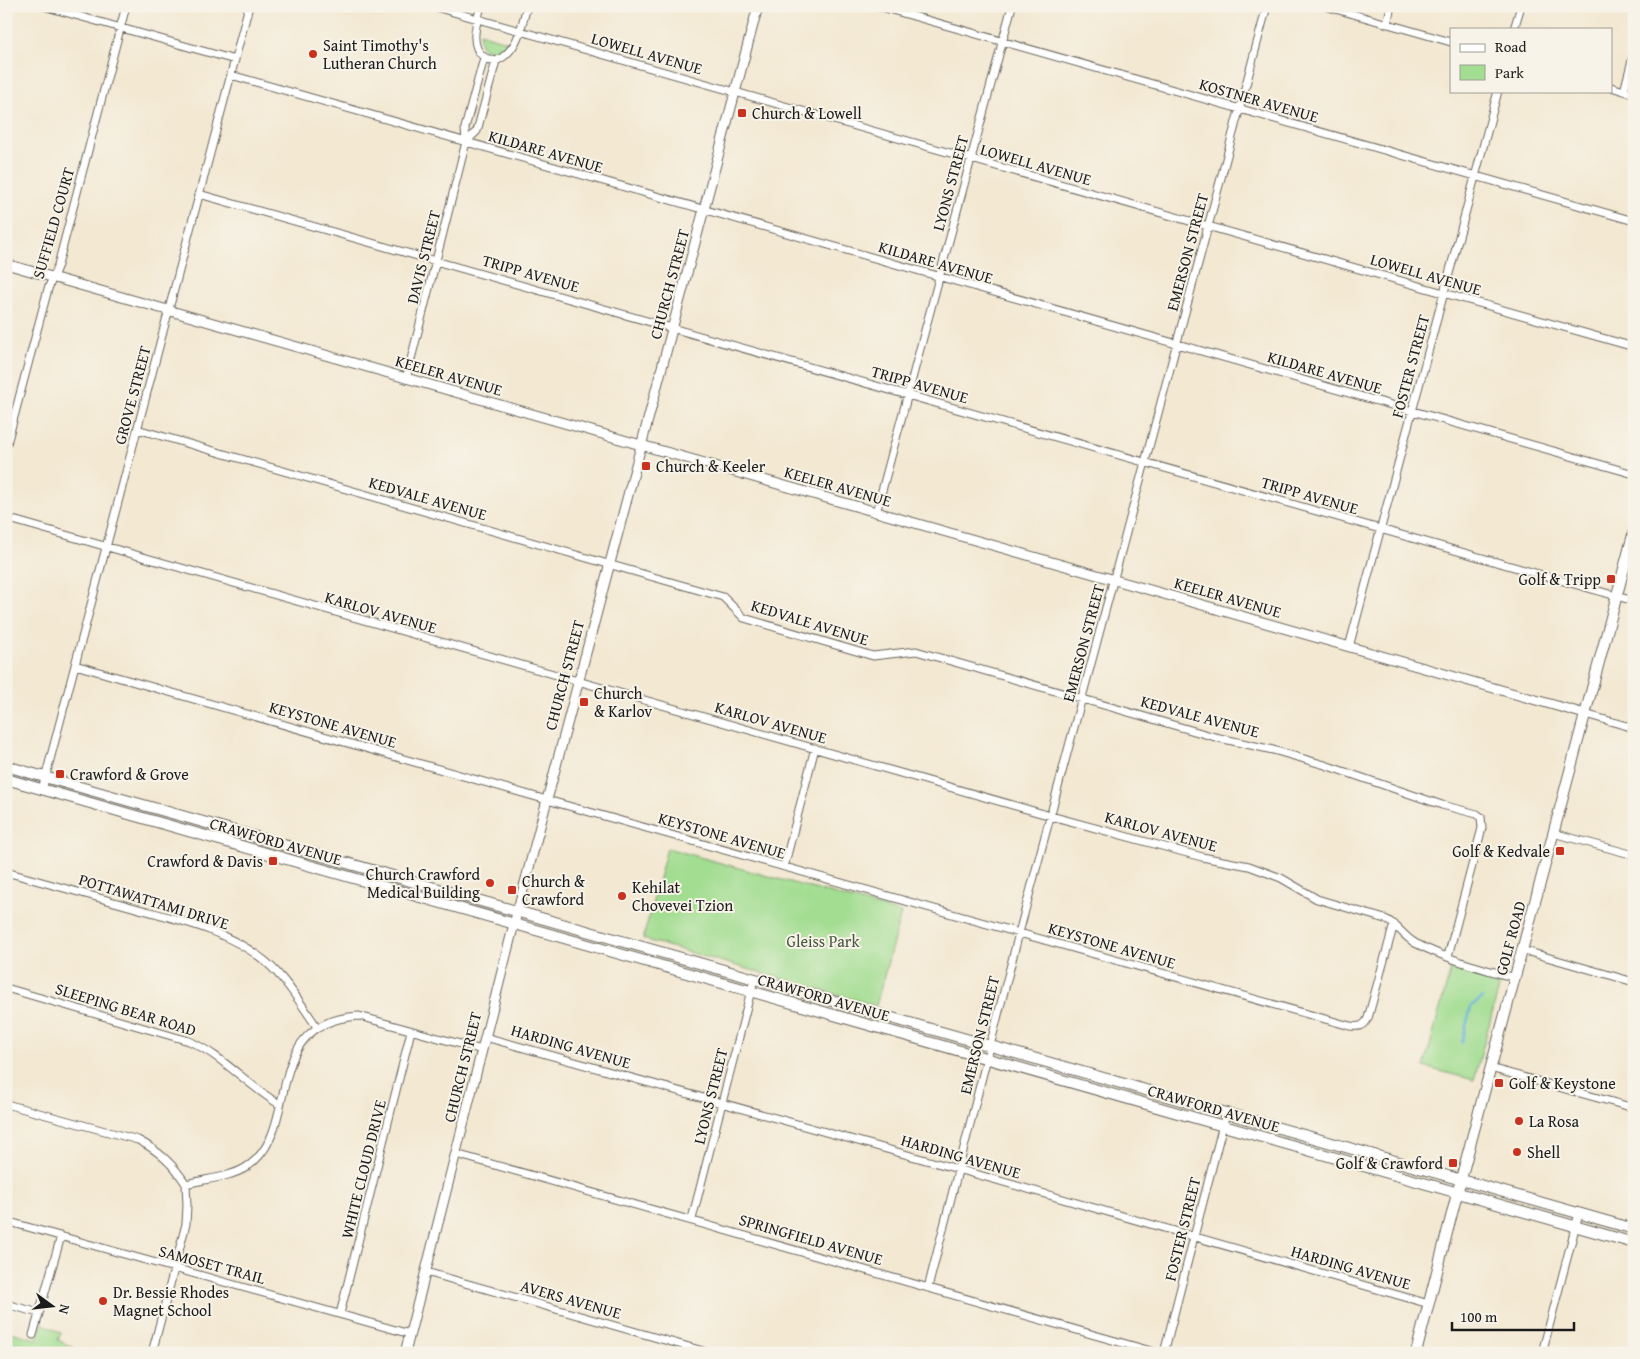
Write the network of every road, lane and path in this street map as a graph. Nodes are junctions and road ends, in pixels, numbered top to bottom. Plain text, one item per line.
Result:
1 (43, 6) edge
2 (126, 6) edge
3 (249, 6) edge
4 (432, 6) edge
5 (481, 6) edge
6 (527, 6) edge
7 (758, 6) edge
8 (878, 6) edge
9 (1012, 6) edge
10 (1267, 6) edge
11 (1325, 6) edge
12 (1391, 6) edge
13 (1520, 6) edge
14 (478, 19) junction
15 (1387, 24) junction
16 (120, 28) junction
17 (1514, 28) edge
18 (520, 31) junction
19 (1002, 42) junction
20 (1450, 42) edge
21 (1634, 52) edge
22 (484, 58) junction
23 (234, 60) junction
24 (496, 61) junction
25 (231, 75) junction
26 (1612, 87) edge
27 (1624, 91) junction
28 (1498, 92) edge
29 (736, 93) junction
30 (1634, 94) edge
31 (1240, 109) junction
32 (466, 142) junction
33 (971, 160) junction
34 (1475, 176) junction
35 (199, 194) junction
36 (704, 210) junction
37 (1634, 221) edge
38 (1208, 227) junction
39 (436, 260) junction
40 (6, 264) edge
41 (53, 277) junction
42 (939, 278) junction
43 (1444, 293) junction
44 (169, 311) junction
45 (672, 328) junction
46 (1176, 344) junction
47 (1634, 347) edge
48 (406, 379) junction
49 (907, 395) junction
50 (1412, 412) junction
51 (138, 429) junction
52 (641, 446) junction
53 (6, 447) edge
54 (1145, 462) junction
55 (1634, 474) edge
56 (876, 513) junction
57 (6, 518) edge
58 (1381, 529) junction
59 (1634, 531) edge
60 (106, 547) junction
61 (609, 565) junction
62 (1113, 580) junction
63 (1616, 596) junction
64 (1634, 601) edge
65 (1349, 647) junction
66 (75, 664) junction
67 (578, 682) junction
68 (1082, 698) junction
69 (1585, 714) junction
70 (1634, 728) edge
71 (816, 748) junction
72 (6, 766) edge
73 (46, 777) junction
74 (6, 780) edge
75 (42, 790) junction
76 (546, 800) junction
77 (1051, 816) junction
78 (1553, 833) junction
79 (280, 844) junction
80 (1634, 855) edge
81 (277, 857) junction
82 (784, 867) junction
83 (6, 872) edge
84 (517, 911) junction
85 (514, 924) junction
86 (1394, 924) junction
87 (1019, 933) junction
88 (1522, 950) junction
89 (1448, 956) junction
90 (1514, 978) junction
91 (754, 979) junction
92 (1634, 982) edge
93 (6, 988) edge
94 (751, 992) junction
95 (317, 1027) junction
96 (411, 1031) junction
97 (485, 1036) junction
98 (990, 1046) junction
99 (482, 1050) junction
100 (987, 1059) junction
101 (1490, 1068) junction
102 (722, 1103) junction
103 (6, 1104) edge
104 (279, 1104) junction
105 (1634, 1108) edge
106 (1226, 1113) junction
107 (1222, 1126) junction
108 (456, 1154) junction
109 (958, 1169) junction
110 (1460, 1180) junction
111 (186, 1184) junction
112 (1457, 1194) junction
113 (1579, 1214) junction
114 (692, 1219) junction
115 (6, 1221) edge
116 (1576, 1226) junction
117 (1634, 1229) edge
118 (61, 1236) junction
119 (1194, 1237) junction
120 (1634, 1243) edge
121 (174, 1268) junction
122 (426, 1272) junction
123 (928, 1288) junction
124 (6, 1304) edge
125 (1429, 1304) junction
126 (39, 1313) junction
127 (340, 1314) junction
128 (410, 1334) junction
129 (33, 1335) dead end
130 (152, 1353) edge
131 (405, 1353) edge
132 (710, 1353) edge
133 (1158, 1353) edge
134 (1164, 1353) edge
135 (1416, 1353) edge
136 (1542, 1353) edge

1 - 16 street
2 - 16 street, SUFFIELD COURT
3 - 23 street, GROVE STREET
4 - 14 street, LOWELL AVENUE
5 - 14 street
6 - 18 street
7 - 29 street, CHURCH STREET
8 - 19 street, KOSTNER AVENUE
9 - 19 street, LYONS STREET
10 - 31 street, EMERSON STREET
11 - 15 street
12 - 15 street
13 - 17 street
14 - 18 street, LOWELL AVENUE
14 - 22 street
15 - 20 street
16 - 23 street
16 - 41 street, SUFFIELD COURT
18 - 24 street
18 - 29 street, LOWELL AVENUE
19 - 31 street, KOSTNER AVENUE
19 - 33 street, LYONS STREET
21 - 27 street
22 - 24 street
22 - 32 street, DAVIS STREET
23 - 25 street, GROVE STREET
24 - 32 street, DAVIS STREET
25 - 32 street, KILDARE AVENUE
25 - 35 street, GROVE STREET
26 - 27 street
27 - 30 street
28 - 34 street, FOSTER STREET
29 - 33 street, LOWELL AVENUE
29 - 36 street, CHURCH STREET
31 - 34 street, KOSTNER AVENUE
31 - 38 street, EMERSON STREET
32 - 36 street, KILDARE AVENUE
32 - 39 street, DAVIS STREET
33 - 38 street, LOWELL AVENUE
33 - 42 street, LYONS STREET
34 - 37 street, KOSTNER AVENUE
34 - 43 street, FOSTER STREET
35 - 39 street, TRIPP AVENUE
35 - 44 street, GROVE STREET
36 - 42 street, KILDARE AVENUE
36 - 45 street, CHURCH STREET
38 - 43 street, LOWELL AVENUE
38 - 46 street, EMERSON STREET
39 - 45 street, TRIPP AVENUE
39 - 48 street, DAVIS STREET
40 - 41 street, KEELER AVENUE
41 - 44 street, KEELER AVENUE
41 - 53 street, SUFFIELD COURT
42 - 46 street, KILDARE AVENUE
42 - 49 street, LYONS STREET
43 - 47 street, LOWELL AVENUE
43 - 50 street, FOSTER STREET
44 - 48 street, KEELER AVENUE
44 - 51 street, GROVE STREET
45 - 49 street, TRIPP AVENUE
45 - 52 street, CHURCH STREET
46 - 50 street, KILDARE AVENUE
46 - 54 street, EMERSON STREET
48 - 52 street, KEELER AVENUE
49 - 54 street, TRIPP AVENUE
49 - 56 street, LYONS STREET
50 - 55 street, KILDARE AVENUE
50 - 58 street, FOSTER STREET
51 - 60 street, GROVE STREET
51 - 61 street, KEDVALE AVENUE
52 - 56 street, KEELER AVENUE
52 - 61 street, CHURCH STREET
54 - 58 street, TRIPP AVENUE
54 - 62 street, EMERSON STREET
56 - 62 street, KEELER AVENUE
57 - 60 street, KARLOV AVENUE
58 - 63 street, TRIPP AVENUE
58 - 65 street, FOSTER STREET
59 - 63 main road, GOLF ROAD
60 - 66 street, GROVE STREET
60 - 67 street, KARLOV AVENUE
61 - 67 street, CHURCH STREET
61 - 68 street, KEDVALE AVENUE
62 - 65 street, KEELER AVENUE
62 - 68 street, EMERSON STREET
63 - 64 street, TRIPP AVENUE
63 - 69 main road, GOLF ROAD
65 - 69 street, KEELER AVENUE
66 - 73 street, GROVE STREET
66 - 76 street, KEYSTONE AVENUE
67 - 71 street, KARLOV AVENUE
67 - 76 street, CHURCH STREET
68 - 77 street, EMERSON STREET
68 - 89 street, KEDVALE AVENUE
69 - 70 street, KEELER AVENUE
69 - 78 main road, GOLF ROAD
71 - 77 street, KARLOV AVENUE
71 - 82 street
72 - 73 main road, CRAWFORD AVENUE
73 - 75 street, GROVE STREET
73 - 79 main road, CRAWFORD AVENUE
74 - 75 main road, CRAWFORD AVENUE
75 - 81 main road, CRAWFORD AVENUE
76 - 82 street, KEYSTONE AVENUE
76 - 84 street, CHURCH STREET
77 - 86 street, KARLOV AVENUE
77 - 87 street, EMERSON STREET
78 - 80 street
78 - 88 main road, GOLF ROAD
79 - 81 street
79 - 84 main road, CRAWFORD AVENUE
81 - 85 main road, CRAWFORD AVENUE
82 - 87 street, KEYSTONE AVENUE
83 - 95 street, POTTAWATTAMI DRIVE
84 - 85 street, CHURCH STREET
84 - 91 main road, CRAWFORD AVENUE
85 - 94 main road, CRAWFORD AVENUE
85 - 97 street, CHURCH STREET
86 - 87 street, KEYSTONE AVENUE
86 - 89 street, KARLOV AVENUE
87 - 98 street, EMERSON STREET
88 - 90 main road, GOLF ROAD
88 - 92 street
89 - 90 street, KARLOV AVENUE
90 - 101 main road, GOLF ROAD
91 - 94 street, LYONS STREET
91 - 98 main road, CRAWFORD AVENUE
93 - 104 street, SLEEPING BEAR ROAD
94 - 100 main road, CRAWFORD AVENUE
94 - 102 street, LYONS STREET
95 - 96 street
95 - 104 street
96 - 99 street
96 - 127 street, WHITE CLOUD DRIVE
97 - 99 street, CHURCH STREET
97 - 102 street, HARDING AVENUE
98 - 100 street, EMERSON STREET
98 - 106 main road, CRAWFORD AVENUE
99 - 108 street, CHURCH STREET
100 - 107 main road, CRAWFORD AVENUE
100 - 109 street, EMERSON STREET
101 - 105 street
101 - 110 main road, GOLF ROAD
102 - 109 street, HARDING AVENUE
102 - 114 street, LYONS STREET
103 - 111 street
104 - 111 street
106 - 107 street, FOSTER STREET
106 - 110 main road, CRAWFORD AVENUE
107 - 112 main road, CRAWFORD AVENUE
107 - 119 street, FOSTER STREET
108 - 114 street, SPRINGFIELD AVENUE
108 - 122 street, CHURCH STREET
109 - 119 street, HARDING AVENUE
109 - 123 street, EMERSON STREET
110 - 112 main road, GOLF ROAD
110 - 113 main road, CRAWFORD AVENUE
111 - 121 street
112 - 116 main road, CRAWFORD AVENUE
112 - 125 main road, GOLF ROAD
113 - 116 street
113 - 117 main road, CRAWFORD AVENUE
114 - 123 street, SPRINGFIELD AVENUE
115 - 118 street, SAMOSET TRAIL
116 - 120 main road, CRAWFORD AVENUE
116 - 136 street
118 - 121 street, SAMOSET TRAIL
118 - 126 street
119 - 125 street, HARDING AVENUE
119 - 134 street, FOSTER STREET
121 - 127 street, SAMOSET TRAIL
121 - 130 street
122 - 128 street, CHURCH STREET
122 - 132 street, AVERS AVENUE
123 - 133 street, SPRINGFIELD AVENUE
124 - 126 street
125 - 135 main road, GOLF ROAD
126 - 129 street
127 - 128 street, SAMOSET TRAIL
128 - 131 street, CHURCH STREET

